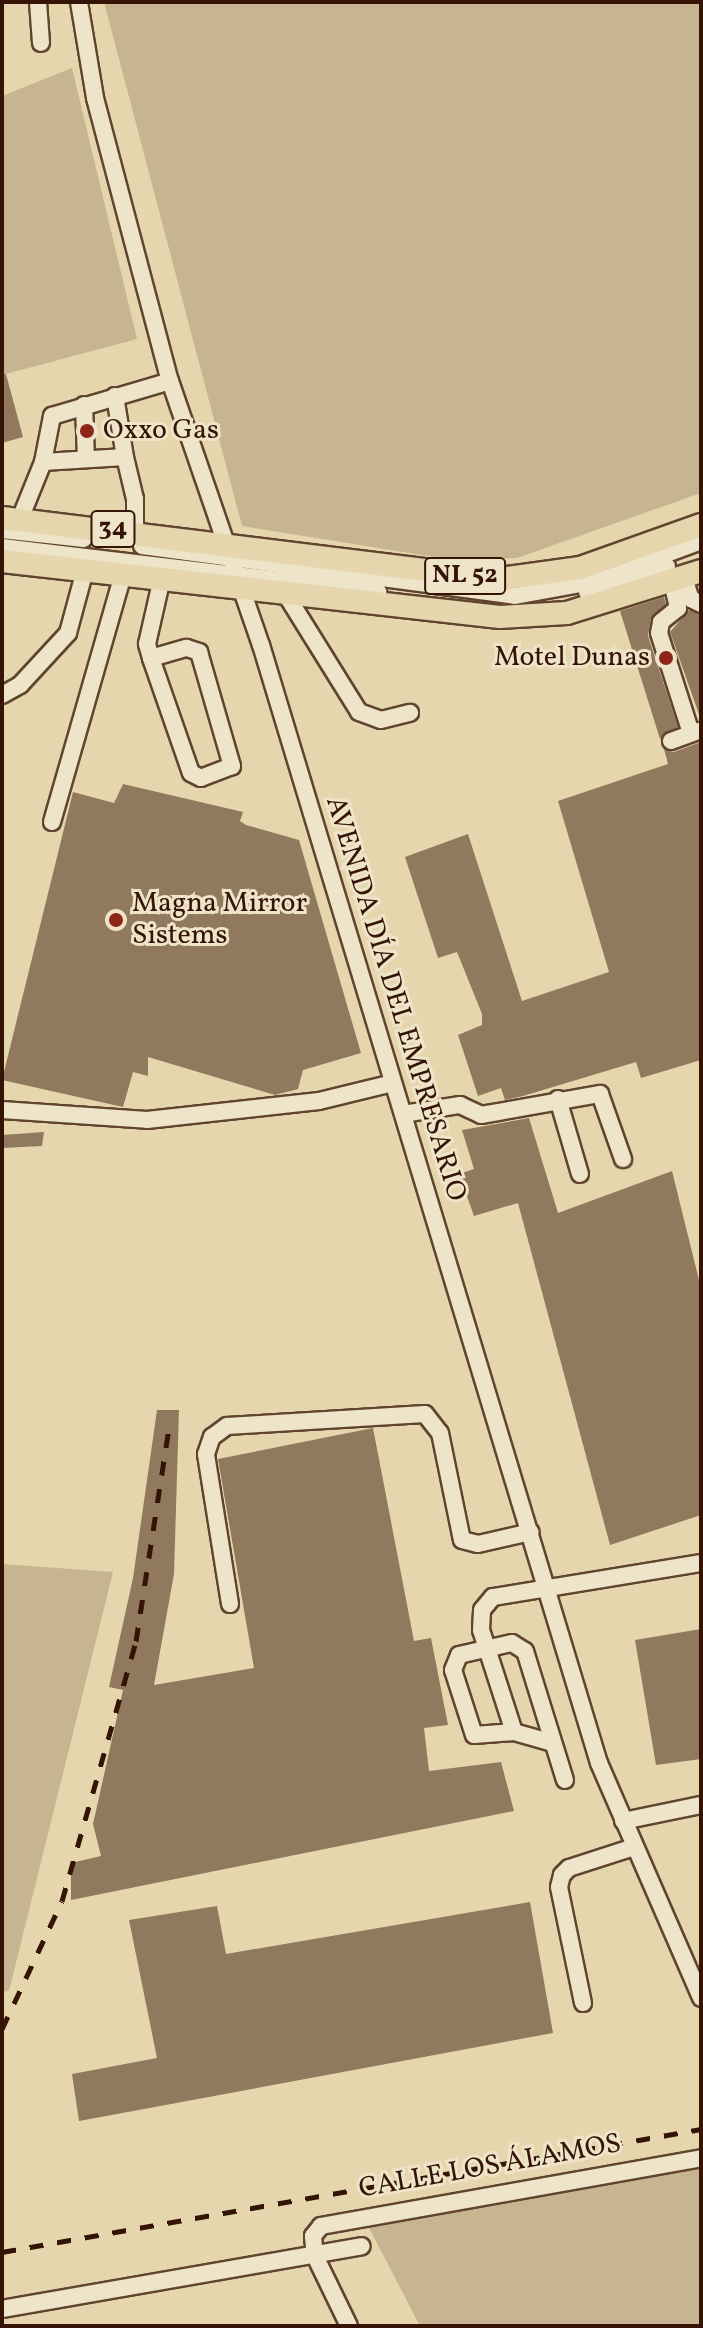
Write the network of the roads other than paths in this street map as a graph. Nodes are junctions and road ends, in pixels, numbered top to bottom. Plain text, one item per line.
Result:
1 (38, 2) edge
2 (79, 2) edge
3 (41, 43) dead end
4 (170, 381) junction
5 (115, 396) junction
6 (84, 405) junction
7 (125, 457) junction
8 (86, 459) junction
9 (43, 462) junction
10 (8, 522) edge
11 (701, 525) edge
12 (135, 531) junction
13 (701, 541) edge
14 (2, 547) edge
15 (701, 553) edge
16 (2, 561) edge
17 (232, 566) junction
18 (85, 570) junction
19 (123, 575) junction
20 (686, 577) edge
21 (162, 578) junction
22 (285, 593) junction
23 (701, 604) edge
24 (151, 658) junction
25 (2, 695) edge
26 (410, 713) dead end
27 (696, 732) edge
28 (671, 741) dead end
29 (52, 822) dead end
30 (393, 1083) junction
31 (558, 1099) junction
32 (2, 1110) edge
33 (403, 1114) junction
34 (623, 1159) dead end
35 (580, 1174) dead end
36 (531, 1532) junction
37 (701, 1563) edge
38 (548, 1586) junction
39 (230, 1604) dead end
40 (486, 1646) junction
41 (514, 1732) junction
42 (553, 1743) junction
43 (565, 1780) dead end
44 (701, 1805) edge
45 (623, 1821) junction
46 (634, 1847) junction
47 (701, 1998) edge
48 (583, 2003) dead end
49 (701, 2158) edge
50 (362, 2246) dead end
51 (315, 2256) junction
52 (2, 2309) edge
53 (349, 2326) edge

1 - 3 street
2 - 4 street, AVENIDA DÍA DEL EMPRESARIO
4 - 5 street
4 - 17 street, AVENIDA DÍA DEL EMPRESARIO
5 - 6 street
5 - 7 street
6 - 8 street
6 - 9 street
7 - 8 street
7 - 12 street
8 - 9 street
9 - 10 street
10 - 12 main road, 34
10 - 17 street
11 - 17 main road, NL 52
12 - 17 main road, 34
13 - 17 street
14 - 17 street
15 - 17 street
16 - 18 main road, 34
17 - 21 main road, 34
17 - 22 main road, NL 52
17 - 30 street, AVENIDA DÍA DEL EMPRESARIO
18 - 19 main road, 34
18 - 25 street
19 - 21 main road, 34
19 - 29 street
20 - 22 main road, NL 52
20 - 23 street
20 - 27 street
21 - 24 street
22 - 26 street
24 - 24 street
27 - 28 street
30 - 32 street
30 - 33 street, AVENIDA DÍA DEL EMPRESARIO
31 - 33 street
31 - 34 street
31 - 35 street
33 - 36 street, AVENIDA DÍA DEL EMPRESARIO
36 - 38 street, AVENIDA DÍA DEL EMPRESARIO
36 - 39 street
37 - 38 street
38 - 40 street
38 - 45 street, AVENIDA DÍA DEL EMPRESARIO
40 - 41 street
40 - 41 street
40 - 42 street
41 - 42 street
42 - 43 street
44 - 45 street
45 - 46 street, AVENIDA DÍA DEL EMPRESARIO
46 - 47 street, AVENIDA DÍA DEL EMPRESARIO
46 - 48 street
49 - 51 street, CALLE LOS ÁLAMOS
50 - 51 street, CALLE LOS ÁLAMOS
51 - 52 street, CALLE LOS ÁLAMOS
51 - 53 street

